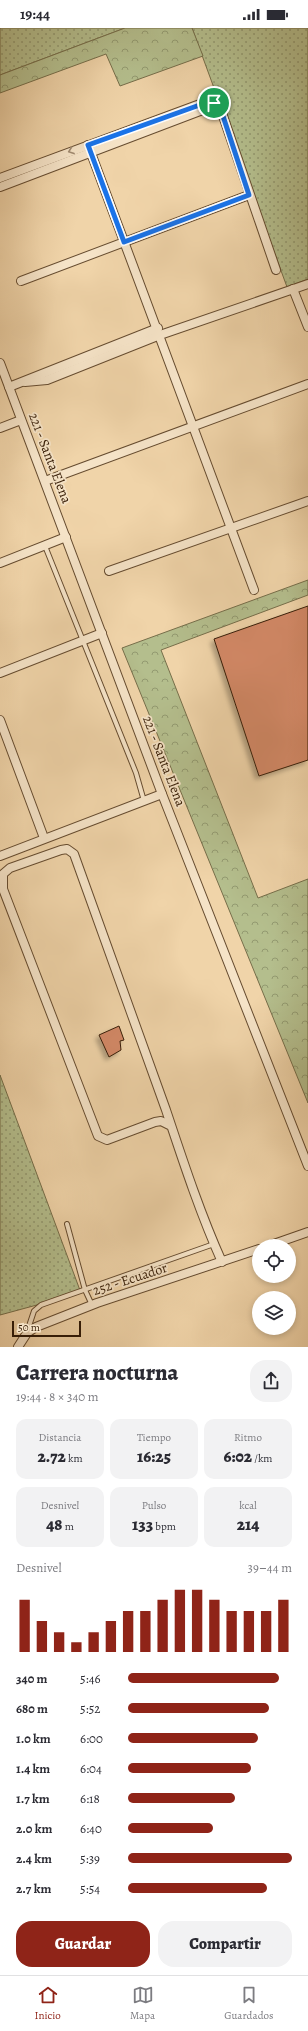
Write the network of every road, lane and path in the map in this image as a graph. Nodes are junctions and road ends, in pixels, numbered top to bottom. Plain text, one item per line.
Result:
1 (90, 148) junction
2 (0, 178) edge
3 (0, 187) edge
4 (249, 195) junction
5 (124, 242) junction
6 (276, 270) dead end
7 (21, 281) dead end
8 (308, 284) edge
9 (293, 289) junction
10 (308, 327) edge
11 (159, 332) junction
12 (0, 363) edge
13 (308, 384) edge
14 (9, 387) junction
15 (21, 420) junction
16 (194, 426) junction
17 (0, 428) edge
18 (45, 481) junction
19 (308, 501) edge
20 (232, 528) junction
21 (66, 538) junction
22 (45, 546) junction
23 (0, 563) edge
24 (109, 571) dead end
25 (254, 590) dead end
26 (102, 632) junction
27 (83, 640) junction
28 (0, 673) edge
29 (0, 720) edge
30 (162, 794) junction
31 (144, 801) junction
32 (44, 838) junction
33 (0, 856) edge
34 (171, 1126) junction
35 (308, 1166) edge
36 (67, 1224) dead end
37 (308, 1232) edge
38 (288, 1239) edge
39 (214, 1244) junction
40 (252, 1251) edge
41 (222, 1262) junction
42 (85, 1290) junction
43 (92, 1305) junction
44 (27, 1333) junction
45 (18, 1347) edge

1 -> 2 street
1 - 3 street
1 - 4 street
1 - 5 street
4 - 5 street
4 - 6 street
5 - 7 street
5 - 11 street
8 - 9 street
9 - 10 street
9 - 11 street
11 - 14 street
11 - 16 street
12 - 14 street, 221 - Santa Elena
13 - 16 street
14 - 15 street, 221 - Santa Elena
15 - 17 street
15 - 18 street, 221 - Santa Elena
16 - 18 street
16 - 20 street
18 - 21 street, 221 - Santa Elena
19 - 20 street
20 - 24 street
20 - 25 street
21 - 22 street
21 - 26 street, 221 - Santa Elena
22 - 23 street
22 - 27 lane
26 - 27 street
26 - 30 street, 221 - Santa Elena
27 - 28 street
27 - 31 lane
29 - 32 street
30 - 31 street
30 - 35 street, 221 - Santa Elena
31 - 32 street
32 - 33 street
34 - 34 street
34 - 39 street
36 - 42 lane
37 - 38 street
39 - 41 street
39 - 42 lane
40 - 41 street, 252 - Ecuador
41 - 43 street, 252 - Ecuador
42 - 43 lane
42 - 44 lane
43 - 44 street, 252 - Ecuador
44 - 45 street

